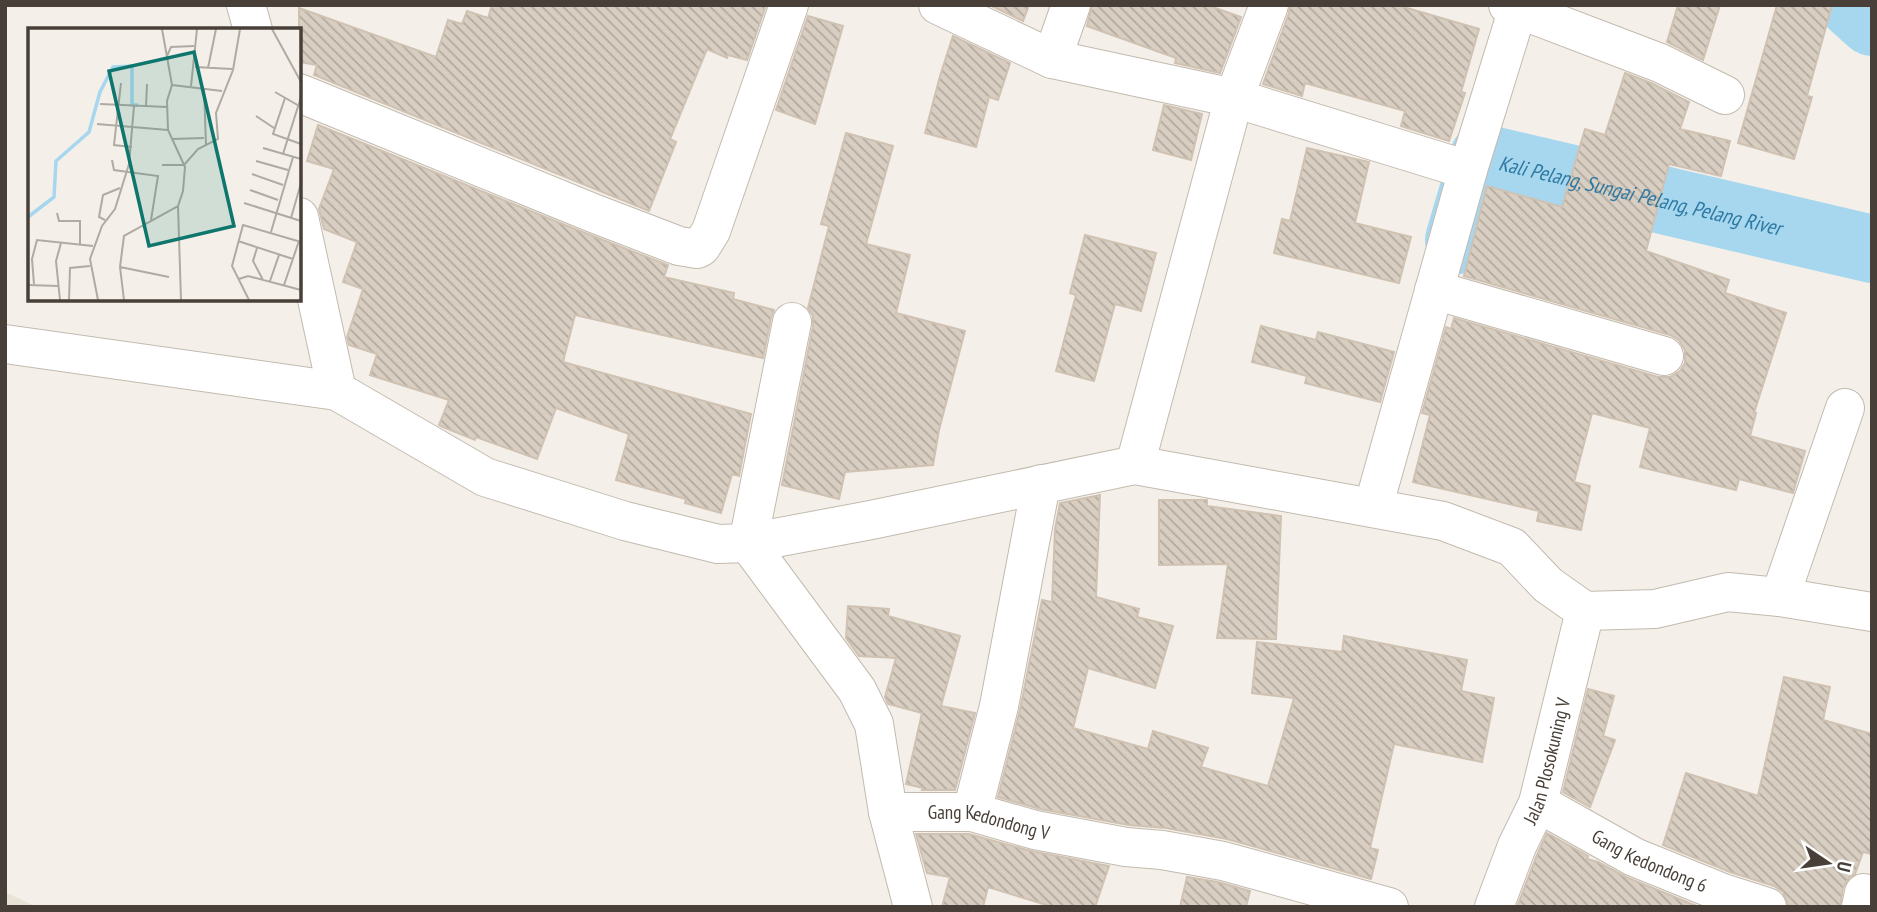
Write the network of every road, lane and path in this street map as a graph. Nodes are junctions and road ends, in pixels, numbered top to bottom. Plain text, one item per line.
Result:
1 (246, 5) edge
2 (789, 5) edge
3 (938, 5) edge
4 (1071, 5) edge
5 (1269, 5) edge
6 (1515, 7) edge
7 (252, 28) edge
8 (1052, 59) junction
9 (301, 94) edge
10 (1725, 95) dead end
11 (1234, 98) junction
12 (1468, 170) junction
13 (301, 226) edge
14 (1434, 290) junction
15 (792, 322) dead end
16 (5, 344) edge
17 (1664, 355) dead end
18 (337, 391) junction
19 (1845, 408) dead end
20 (1135, 465) junction
21 (1041, 484) junction
22 (1373, 508) junction
23 (748, 543) junction
24 (1780, 597) junction
25 (1585, 611) junction
26 (1872, 612) edge
27 (1538, 803) junction
28 (888, 812) junction
29 (972, 812) junction
30 (1872, 897) edge
31 (1721, 900) edge
32 (913, 907) edge
33 (1389, 907) edge
34 (1494, 907) edge
35 (1767, 907) edge
36 (1861, 907) edge

1 - 7 street
2 - 9 street
3 - 8 street
4 - 8 street
5 - 11 street
6 - 10 street
6 - 12 street
8 - 11 street
11 - 12 street
11 - 20 street
12 - 14 street
13 - 18 street
14 - 17 street
14 - 22 street
15 - 23 street
16 - 18 street
18 - 23 street
19 - 24 street
20 - 21 street
20 - 22 street
21 - 23 street
21 - 29 street
22 - 25 street
23 - 28 street
24 - 25 street
24 - 26 street
25 - 27 street, Jalan Plosokuning V
27 - 31 street, Gang Kedondong 6
27 - 34 street, Jalan Plosokuning V
28 - 29 street, Gang Kedondong V
28 - 32 street
29 - 33 street, Gang Kedondong V
30 - 36 street
31 - 35 street, Gang Kedondong 6

